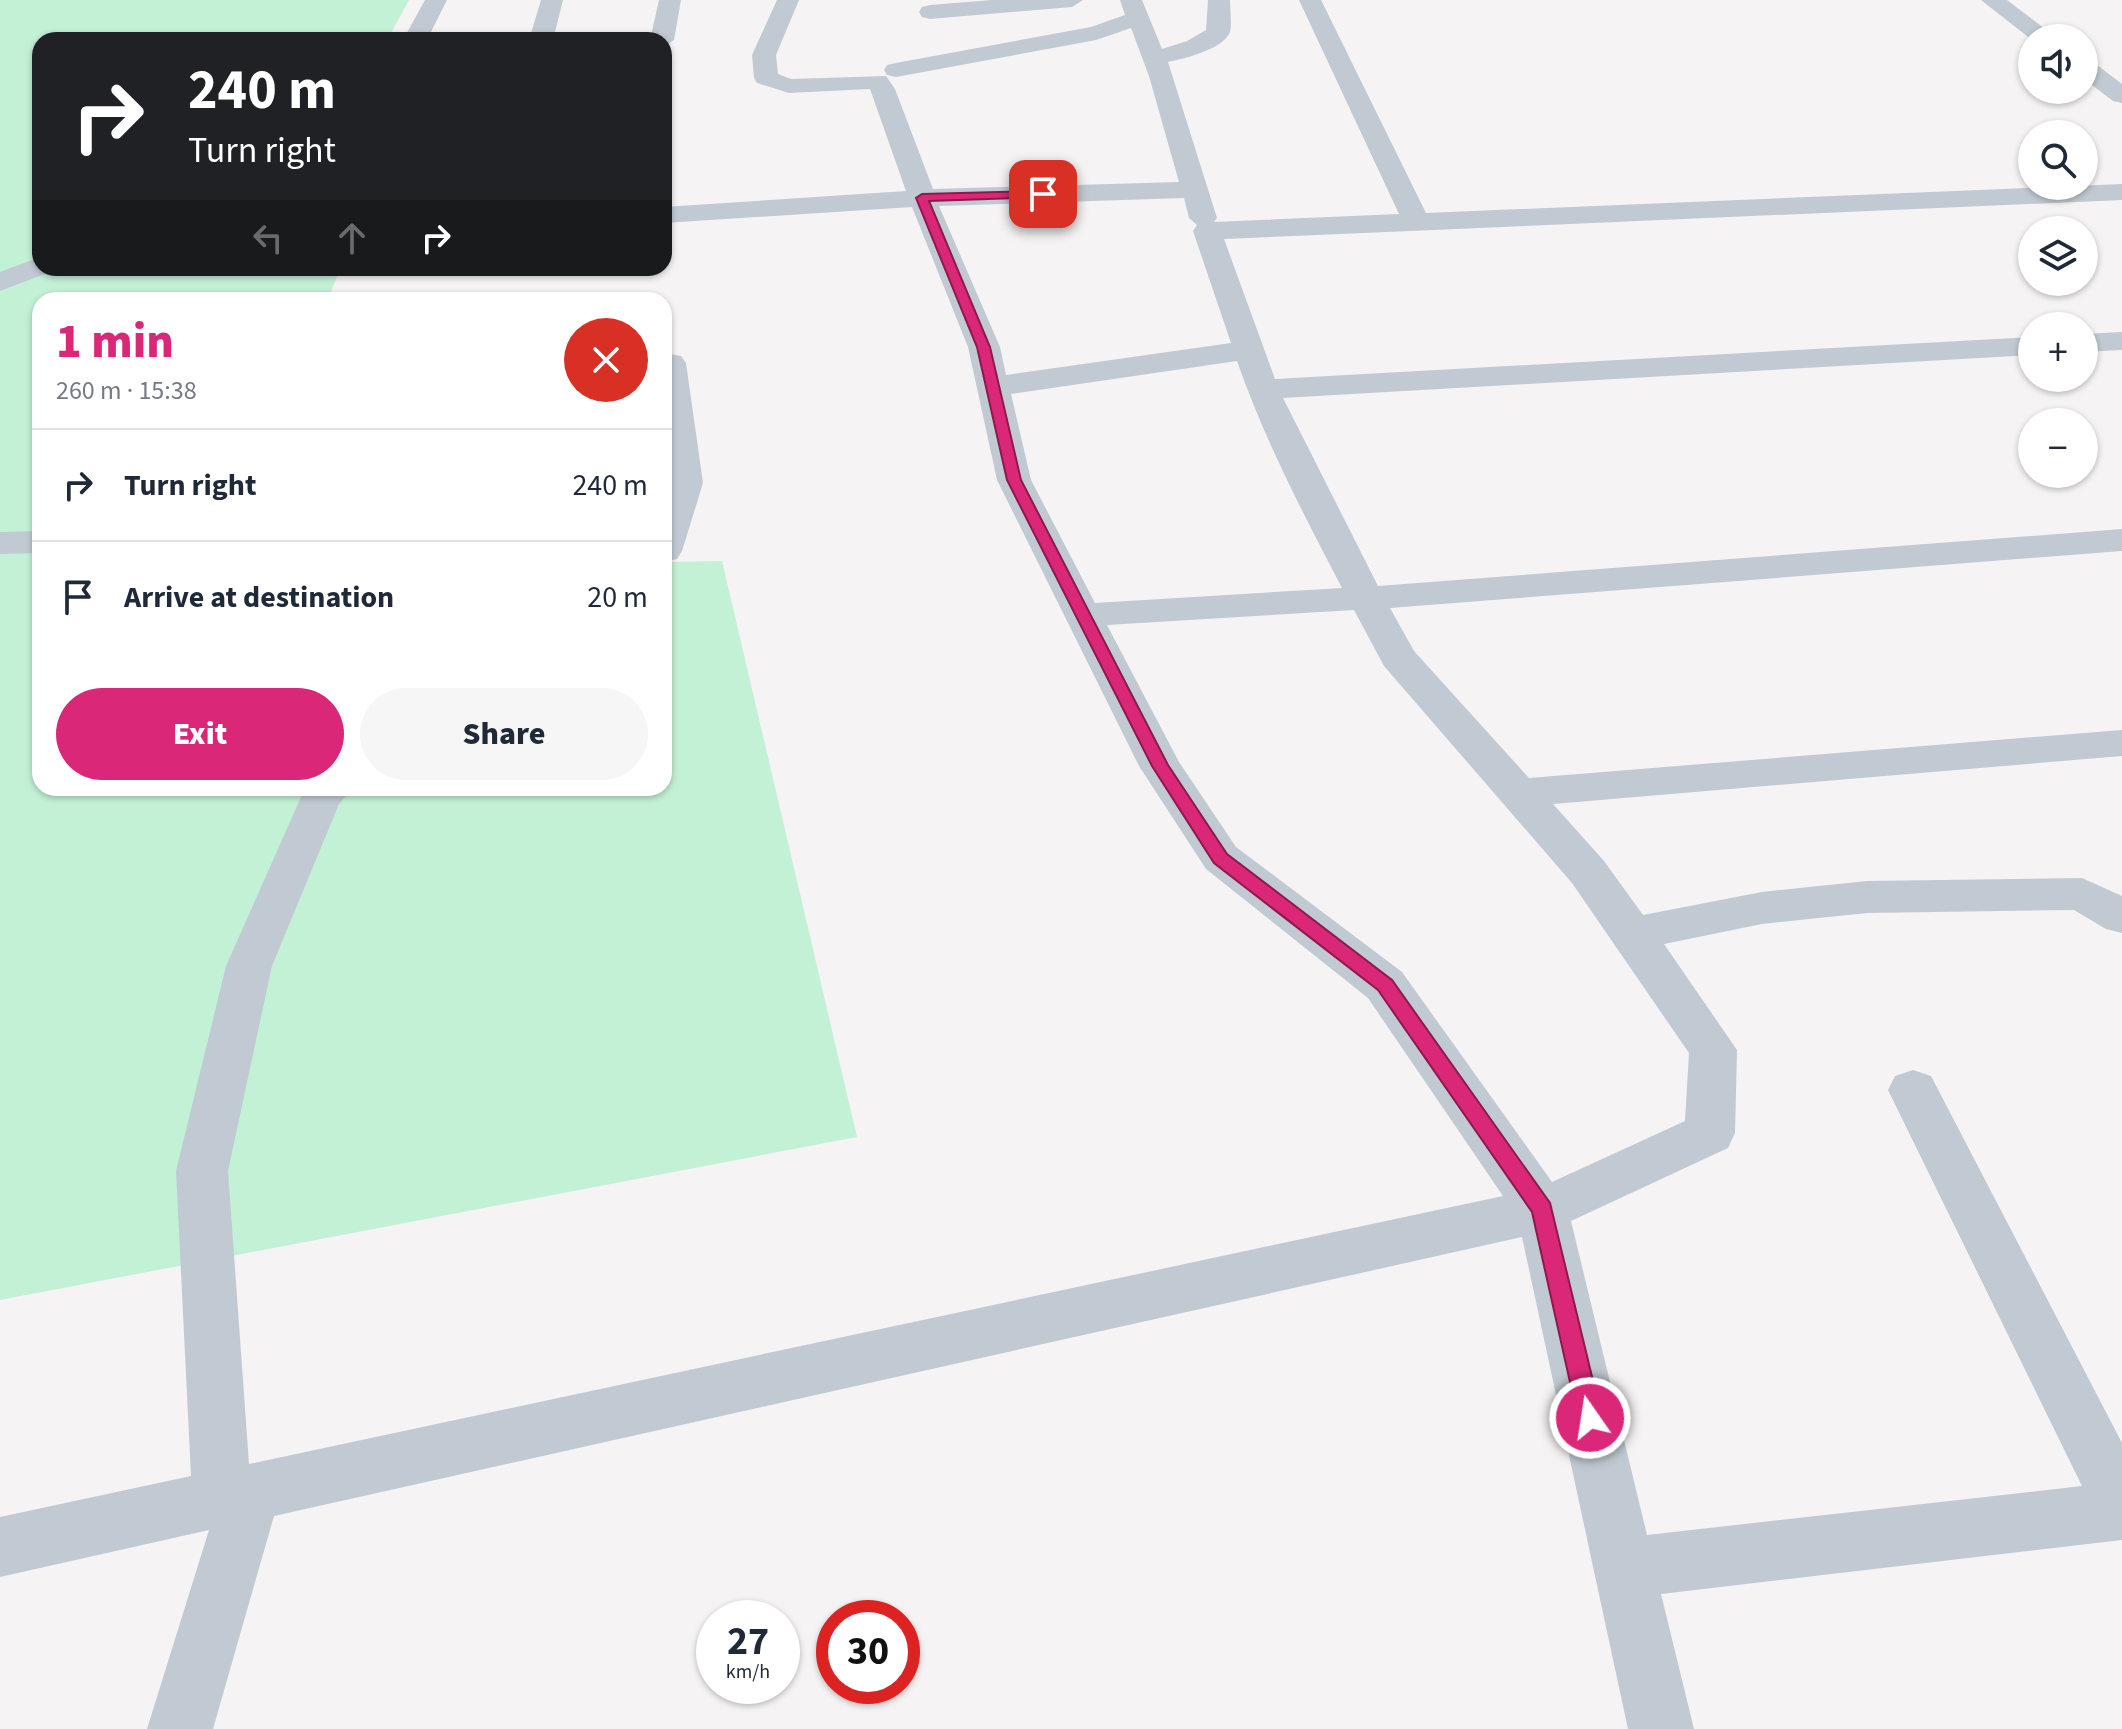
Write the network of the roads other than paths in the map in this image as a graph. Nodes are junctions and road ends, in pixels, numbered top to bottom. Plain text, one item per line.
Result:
1 (436, 0) edge
2 (552, 0) edge
3 (670, 0) edge
4 (788, 0) edge
5 (1072, 0) edge
6 (1219, 0) edge
7 (1310, 0) edge
8 (2039, 1) edge
9 (1995, 2) edge
10 (1134, 9) edge
11 (933, 22) edge
12 (2026, 24) edge
13 (419, 32) edge
14 (543, 32) edge
15 (664, 32) edge
16 (1154, 58) junction
17 (961, 60) junction
18 (888, 68) junction
19 (2098, 78) edge
20 (2122, 96) edge
21 (1194, 190) junction
22 (2122, 192) edge
23 (922, 198) junction
24 (672, 214) edge
25 (1417, 223) junction
26 (1207, 231) junction
27 (32, 269) edge
28 (0, 282) edge
29 (2122, 341) edge
30 (2098, 342) edge
31 (2018, 347) edge
32 (1249, 350) junction
33 (672, 378) edge
34 (992, 387) junction
35 (1263, 389) junction
36 (672, 526) edge
37 (2122, 540) edge
38 (32, 542) edge
39 (0, 543) edge
40 (1368, 598) junction
41 (1083, 615) junction
42 (2122, 743) edge
43 (1519, 793) junction
44 (321, 796) edge
45 (2122, 917) edge
46 (1631, 934) junction
47 (1913, 1090) dead end
48 (1542, 1210) junction
49 (236, 1498) junction
50 (2122, 1504) edge
51 (2122, 1511) edge
52 (0, 1547) edge
53 (1624, 1568) junction
54 (180, 1729) edge
55 (1661, 1729) edge

1 - 13 street
2 - 14 street
3 - 15 street
4 - 18 street
5 - 11 street
6 - 16 street
7 - 25 street
8 - 9 street
9 - 12 street
10 - 16 street
10 - 17 street
11 - 17 street
16 - 21 street
17 - 18 street
18 - 23 street
19 - 20 street
21 - 23 street
21 - 26 street
22 - 25 street
23 - 24 street
23 - 34 street
25 - 26 street
26 - 32 street
27 - 28 street
29 - 30 street
31 - 35 street
32 - 34 street
32 - 35 street
33 - 36 street
34 - 41 street
35 - 40 street
37 - 40 street
38 - 39 street
40 - 41 street
40 - 43 street
41 - 48 street
42 - 43 street
43 - 46 street
44 - 49 street
45 - 46 street
46 - 48 street
47 - 50 street
48 - 49 street
48 - 53 street
49 - 52 street
49 - 54 street
51 - 53 street
53 - 55 street

